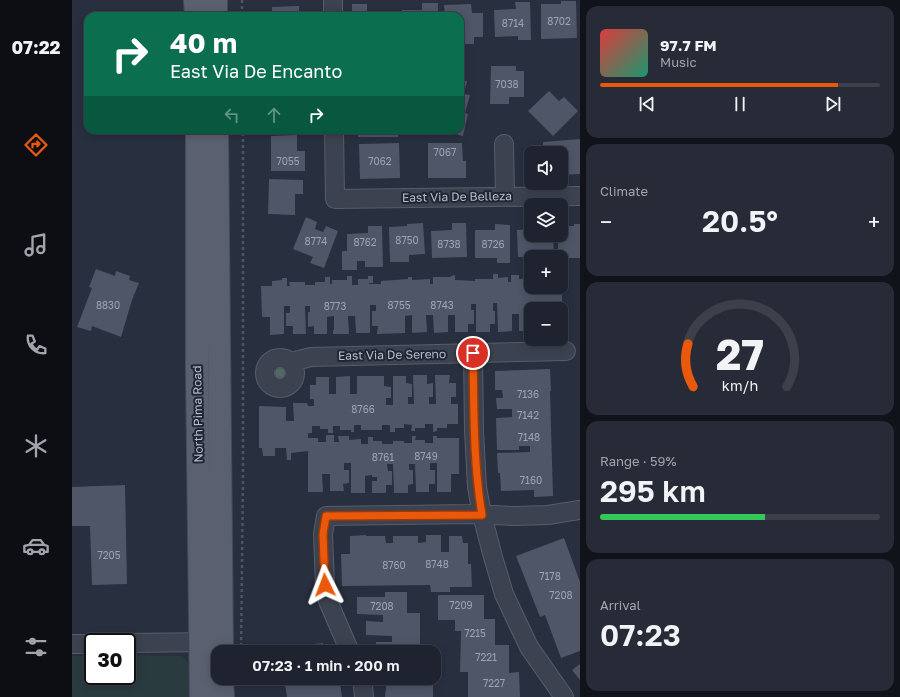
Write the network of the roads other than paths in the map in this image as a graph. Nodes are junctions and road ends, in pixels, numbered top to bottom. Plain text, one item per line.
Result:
1 (195, 0) edge
2 (216, 0) edge
3 (333, 0) edge
4 (196, 12) edge
5 (216, 12) edge
6 (333, 12) edge
7 (196, 134) edge
8 (209, 134) edge
9 (217, 134) edge
10 (334, 134) edge
11 (504, 144) dead end
12 (505, 196) junction
13 (580, 196) edge
14 (218, 254) junction
15 (566, 351) dead end
16 (473, 353) junction
17 (291, 362) dead end
18 (580, 510) edge
19 (482, 515) junction
20 (200, 642) junction
21 (136, 643) edge
22 (72, 644) edge
23 (84, 644) edge
24 (213, 645) edge
25 (222, 645) edge
26 (347, 645) edge
27 (222, 685) edge
28 (363, 685) edge
29 (201, 697) edge
30 (223, 697) edge
31 (364, 697) edge
32 (564, 697) edge

1 - 4 main road
2 - 5 main road
3 - 6 street
7 - 20 main road, North Pima Road
8 - 14 main road
9 - 14 main road, North Pima Road
10 - 12 street, East Via De Belleza
11 - 12 street
12 - 13 street, East Via De Belleza
14 - 25 main road, North Pima Road
15 - 16 street, East Via De Sereno
16 - 17 street, East Via De Sereno
16 - 19 street
18 - 19 street
19 - 26 street
19 - 32 street
20 - 21 street
20 - 24 street
20 - 29 main road, North Pima Road
22 - 23 street
27 - 30 main road
28 - 31 street

